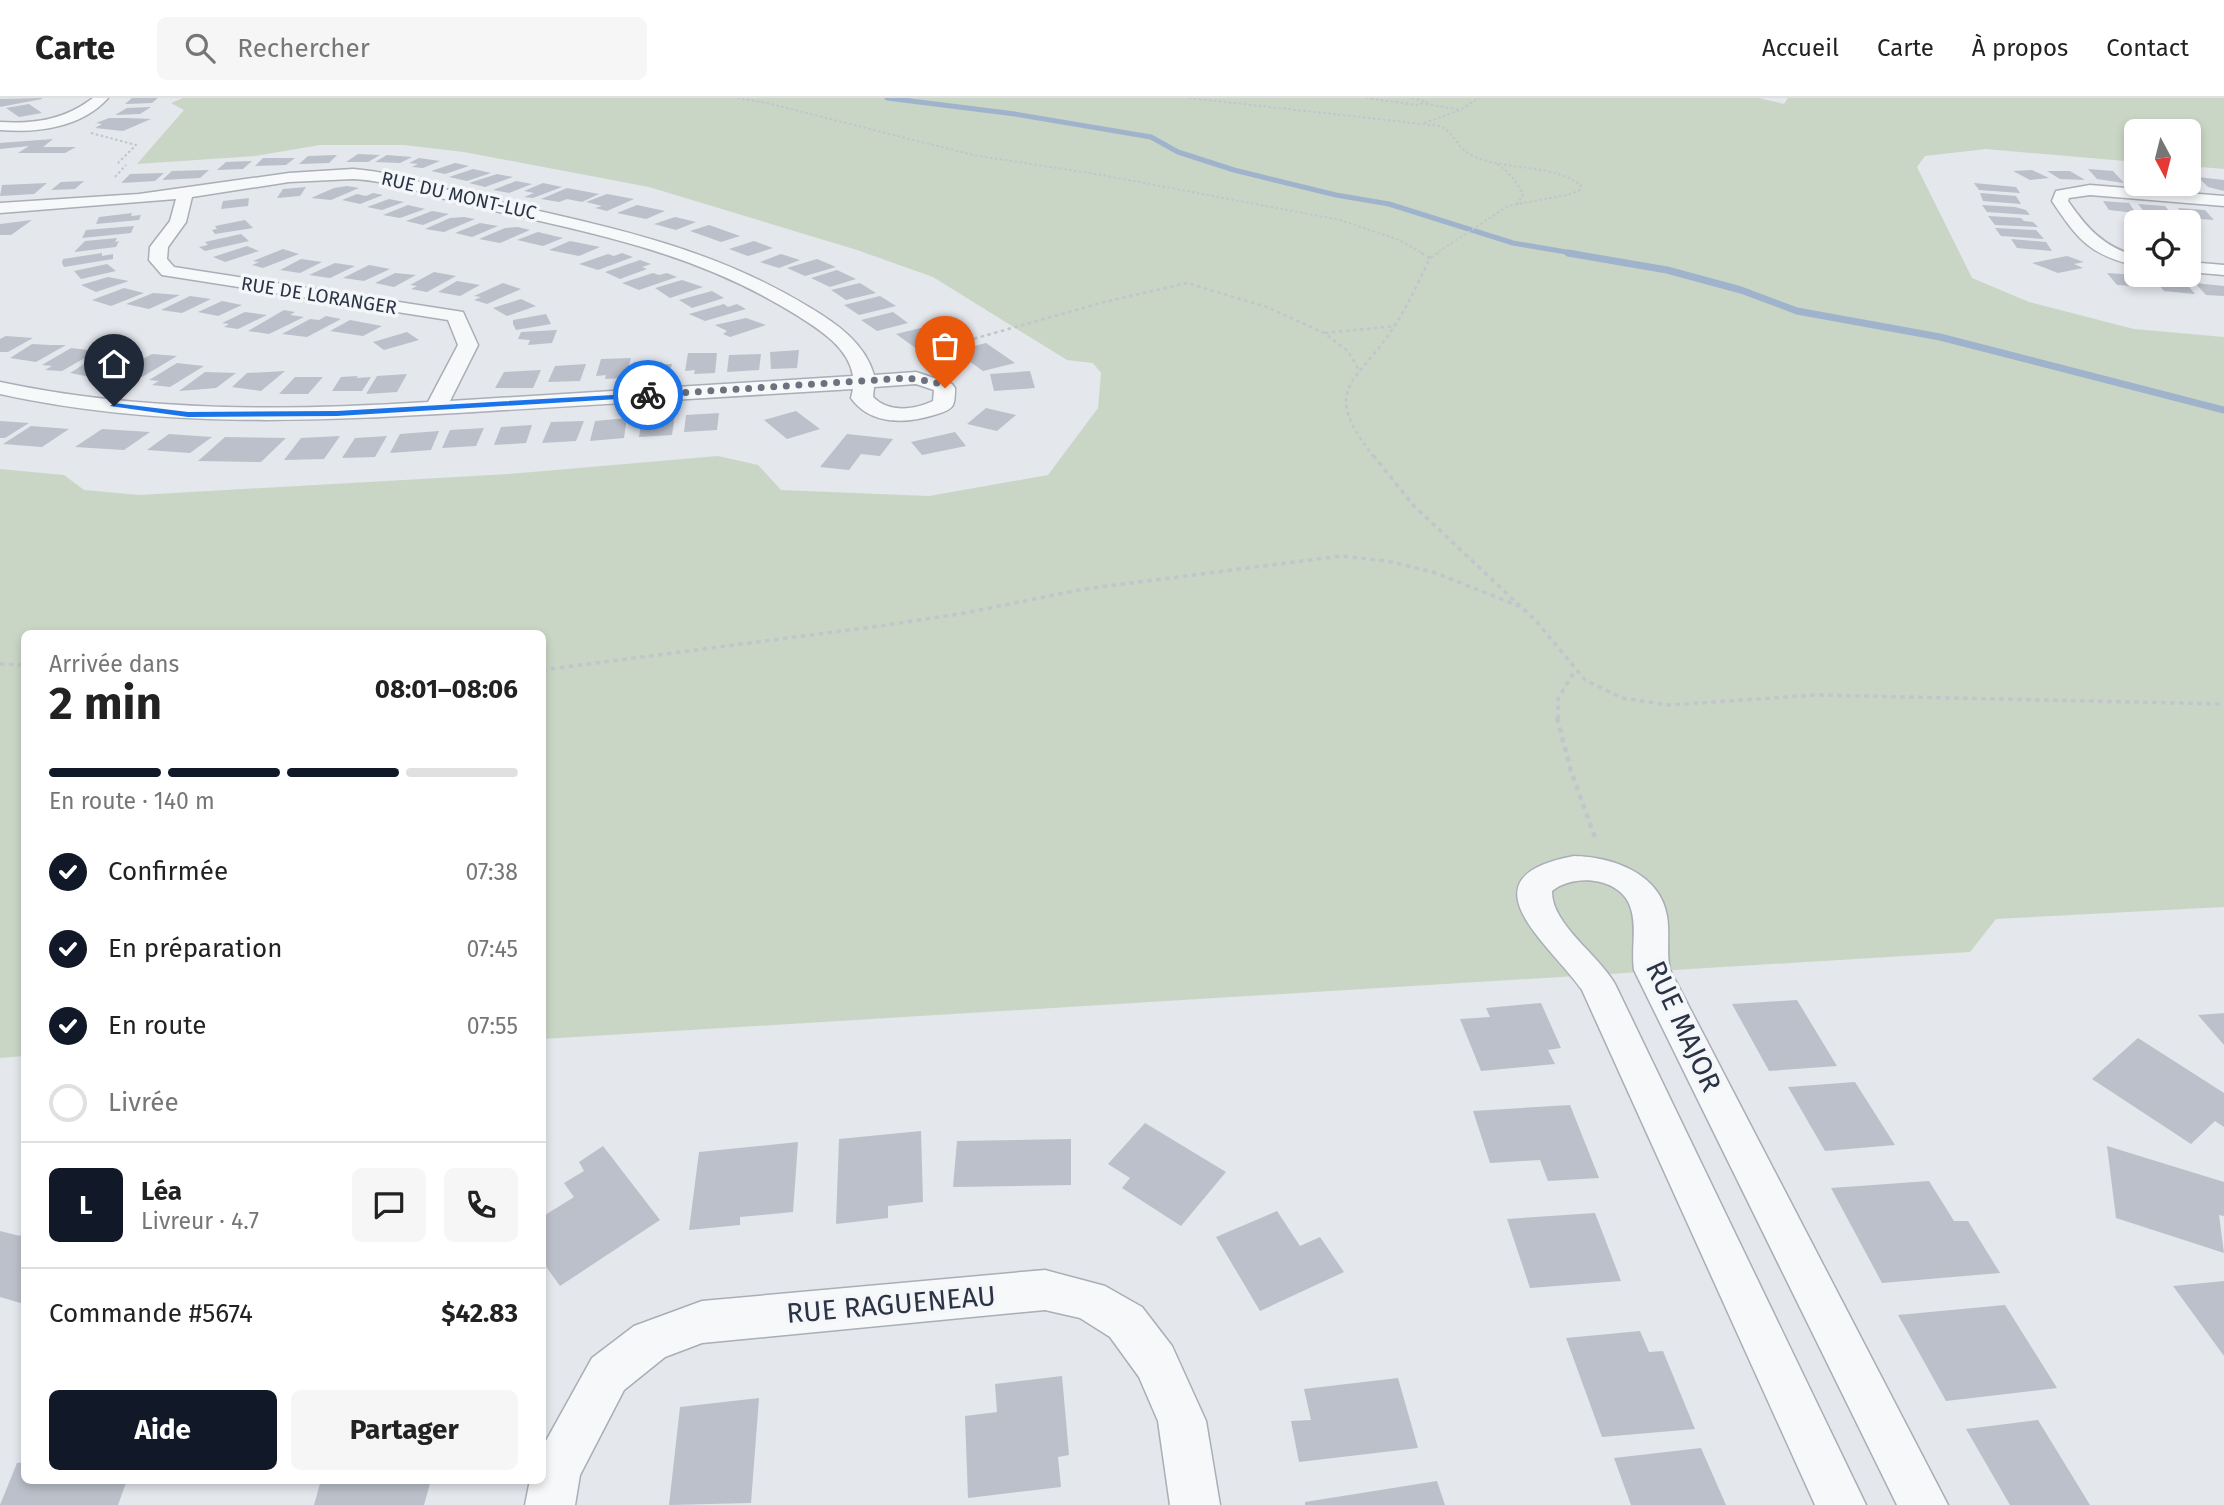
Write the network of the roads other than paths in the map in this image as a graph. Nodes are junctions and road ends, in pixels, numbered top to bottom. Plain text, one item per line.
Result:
1 (101, 98) edge
2 (0, 126) edge
3 (185, 193) junction
4 (2224, 201) edge
5 (0, 208) edge
6 (2124, 257) edge
7 (2201, 268) edge
8 (2224, 270) edge
9 (0, 388) edge
10 (435, 409) junction
11 (550, 1505) edge
12 (1195, 1505) edge
13 (1841, 1505) edge
14 (1923, 1505) edge

1 - 2 street
3 - 5 street, RUE DU MONT-LUC
3 - 10 street, RUE DE LORANGER
3 - 10 street, RUE DU MONT-LUC
4 - 6 street
7 - 8 street
9 - 10 street
11 - 12 street, RUE RAGUENEAU
13 - 14 street, RUE MAJOR

